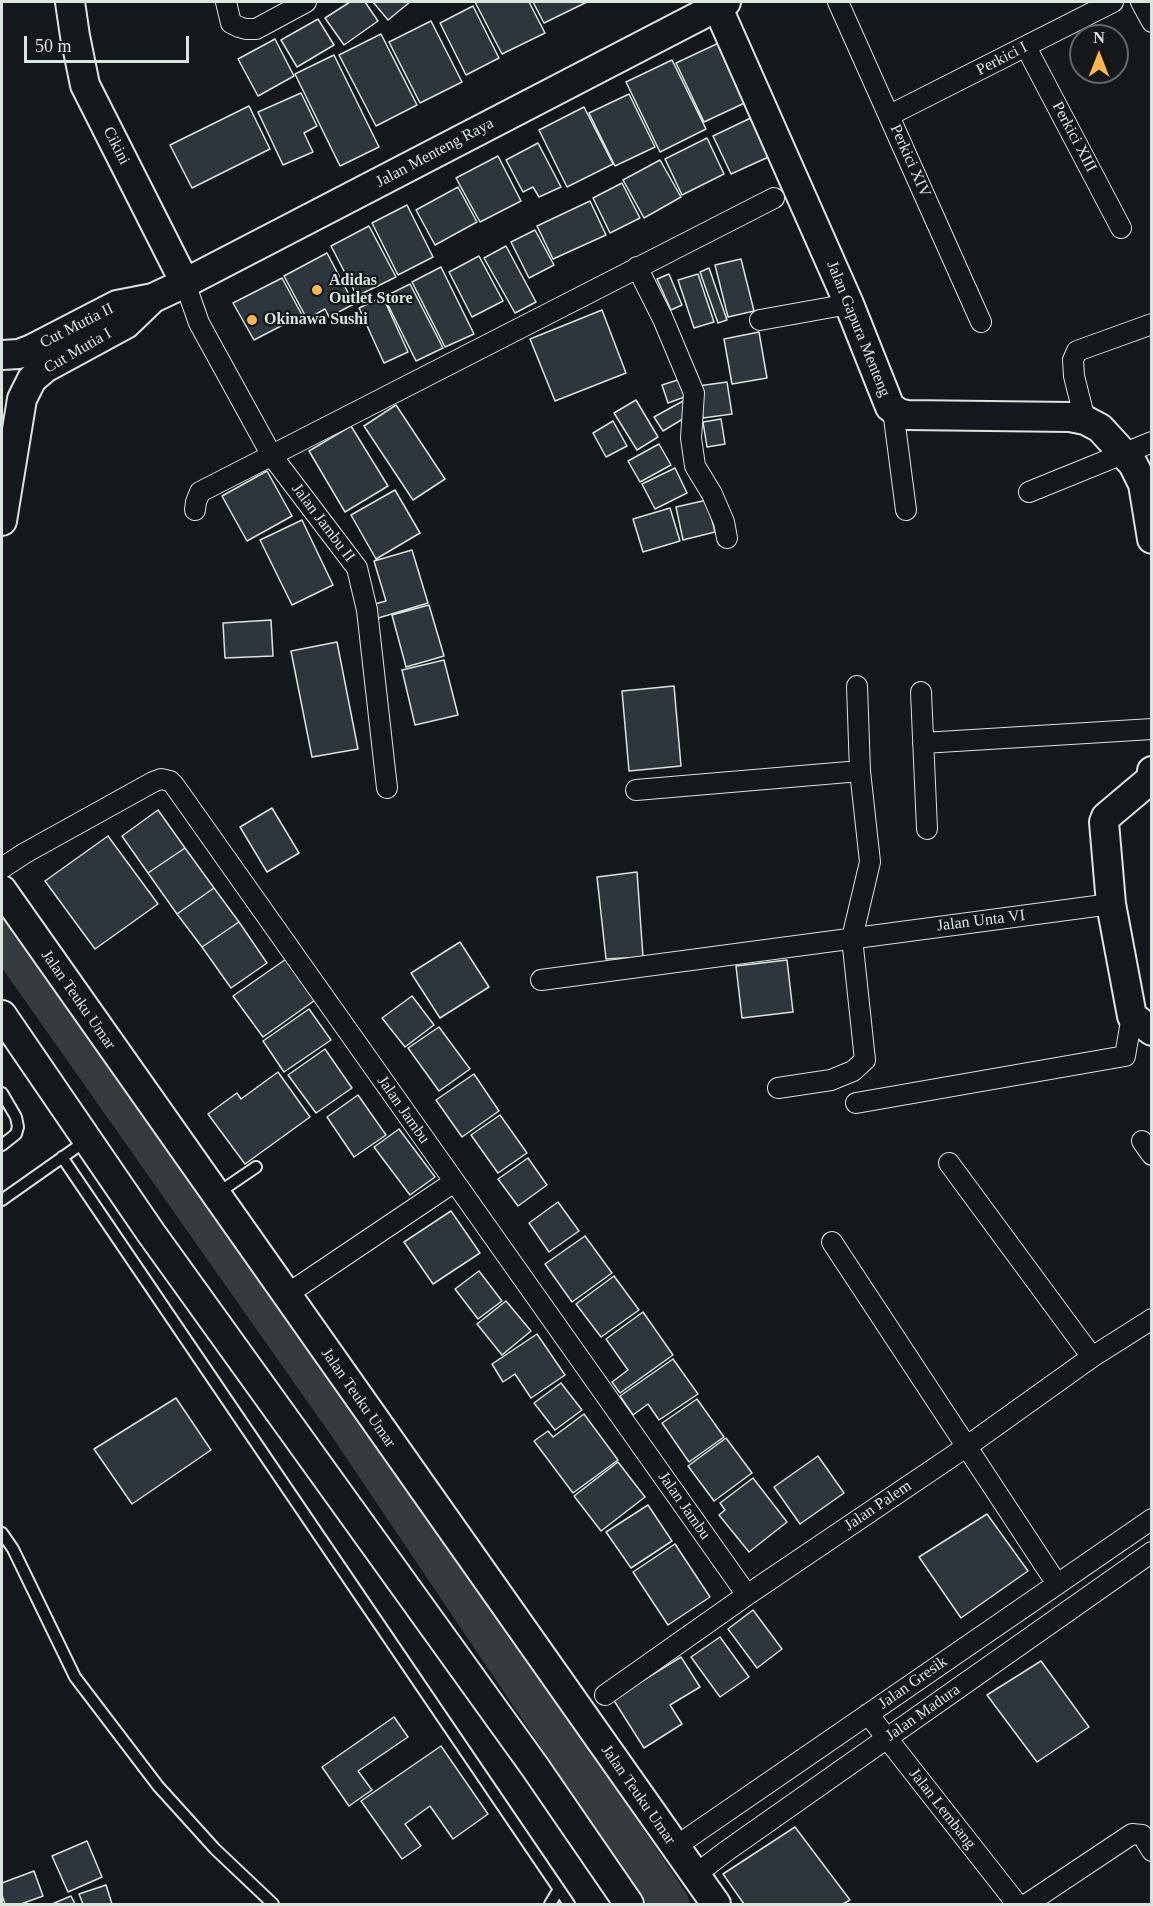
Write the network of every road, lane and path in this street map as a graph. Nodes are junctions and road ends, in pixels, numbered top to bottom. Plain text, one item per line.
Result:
1 (70, 2) edge
2 (226, 2) edge
3 (306, 2) edge
4 (838, 2) edge
5 (1113, 2) edge
6 (1141, 2) edge
7 (719, 3) edge
8 (1152, 22) edge
9 (1026, 47) junction
10 (890, 115) junction
11 (774, 198) dead end
12 (1121, 228) dead end
13 (637, 267) junction
14 (185, 283) junction
15 (153, 298) junction
16 (849, 304) junction
17 (760, 320) dead end
18 (981, 322) dead end
19 (1152, 324) edge
20 (2, 355) edge
21 (2, 366) edge
22 (21, 399) junction
23 (893, 410) junction
24 (1085, 420) junction
25 (1152, 442) edge
26 (1125, 454) junction
27 (272, 456) junction
28 (1029, 492) dead end
29 (195, 510) dead end
30 (906, 510) dead end
31 (2, 521) edge
32 (727, 538) dead end
33 (1152, 539) edge
34 (857, 686) dead end
35 (921, 692) dead end
36 (1152, 729) edge
37 (923, 743) junction
38 (860, 771) junction
39 (1151, 776) edge
40 (387, 788) dead end
41 (636, 790) dead end
42 (927, 829) dead end
43 (2, 868) edge
44 (2, 890) edge
45 (1111, 904) junction
46 (852, 938) junction
47 (541, 980) dead end
48 (2, 1016) edge
49 (1142, 1024) edge
50 (778, 1088) dead end
51 (2, 1093) edge
52 (856, 1103) dead end
53 (87, 1140) junction
54 (2, 1145) edge
55 (62, 1156) junction
56 (949, 1163) dead end
57 (256, 1167) dead end
58 (454, 1182) junction
59 (215, 1195) junction
60 (2, 1200) edge
61 (832, 1242) dead end
62 (286, 1295) junction
63 (1152, 1319) edge
64 (1092, 1358) junction
65 (966, 1447) junction
66 (1152, 1519) edge
67 (2, 1533) edge
68 (1152, 1552) edge
69 (1057, 1584) junction
70 (747, 1595) junction
71 (605, 1695) dead end
72 (868, 1714) junction
73 (887, 1739) junction
74 (675, 1847) junction
75 (1152, 1851) edge
76 (695, 1875) junction
77 (559, 1889) junction
78 (273, 1905) edge
79 (550, 1905) edge
80 (569, 1905) edge
81 (629, 1905) edge
82 (716, 1905) edge
83 (1017, 1905) edge
84 (1027, 1905) edge

1 - 14 main road, Cikini
2 - 3 street
4 - 10 street, Perkici XIV
5 - 9 street, Perkici I
6 - 8 street
7 - 14 main road, Jalan Menteng Raya
7 - 16 main road, Jalan Gapura Menteng
9 - 10 street, Perkici I
9 - 12 street, Perkici XIII
10 - 18 street, Perkici XIV
11 - 13 street
13 - 27 street
13 - 32 street
14 - 15 main road, Jalan Menteng Raya
14 - 27 street, Jalan Jambu II
15 - 20 main road, Cut Mutia II
15 - 22 main road, Cut Mutia I
16 - 17 street
16 - 23 main road, Jalan Gapura Menteng
19 - 24 street
21 - 22 main road
22 - 31 main road, Cut Mutia I
23 - 24 main road, Jalan Gapura Menteng
23 - 30 street
24 - 26 main road, Jalan Gapura Menteng
25 - 26 street
26 - 28 street
26 - 33 main road, Jalan Gapura Menteng
27 - 29 street
27 - 40 street, Jalan Jambu II
34 - 38 street
35 - 37 street
36 - 37 street
37 - 42 street
38 - 41 street
38 - 46 street
39 - 45 main road
43 - 58 street, Jalan Jambu
44 - 59 main road, Jalan Teuku Umar
45 - 46 street, Jalan Unta VI
45 - 49 main road
46 - 47 street, Jalan Unta VI
46 - 50 street
48 - 53 main road
49 - 52 street
51 - 54 lane
53 - 55 lane
53 - 81 main road
55 - 60 lane
55 - 77 lane
56 - 64 street
57 - 59 lane
58 - 62 street
58 - 70 street, Jalan Jambu
59 - 62 main road, Jalan Teuku Umar
61 - 65 street
62 - 74 main road, Jalan Teuku Umar
63 - 64 street, Jalan Palem
64 - 65 street, Jalan Palem
65 - 69 street
65 - 70 street, Jalan Palem
66 - 69 street, Jalan Gresik
67 - 78 lane
68 - 73 street, Jalan Madura
69 - 72 street, Jalan Gresik
70 - 71 street, Jalan Palem
72 - 73 street, Jalan Lembang
72 - 74 street, Jalan Gresik
73 - 76 street, Jalan Madura
73 - 83 street, Jalan Lembang
74 - 76 main road, Jalan Teuku Umar
75 - 84 street
76 - 82 main road, Jalan Teuku Umar
77 - 79 lane
77 - 80 lane

